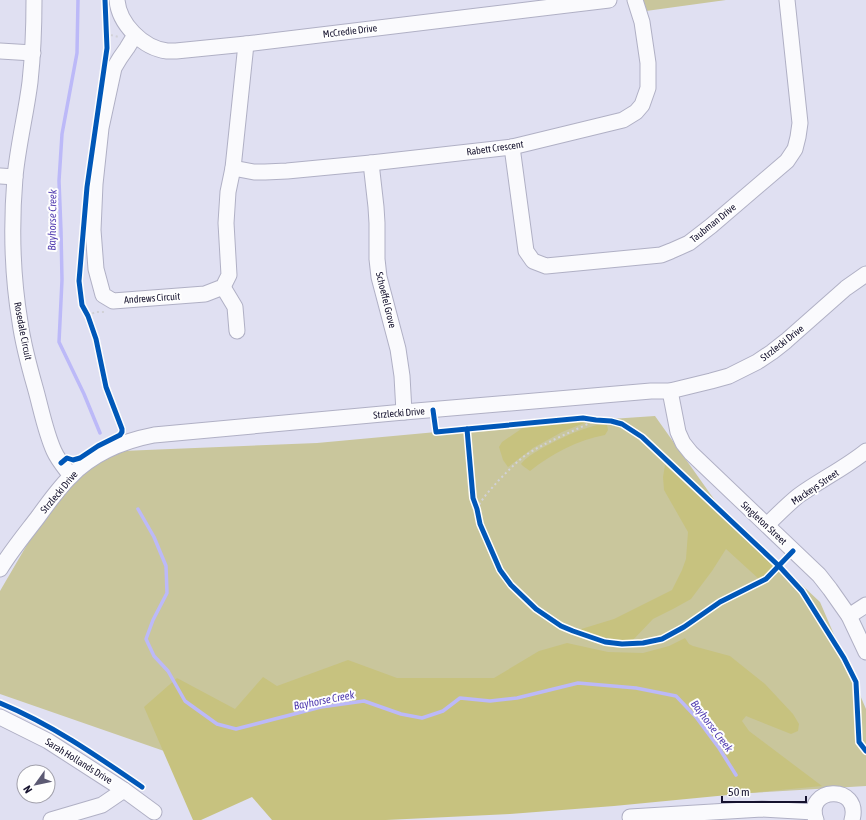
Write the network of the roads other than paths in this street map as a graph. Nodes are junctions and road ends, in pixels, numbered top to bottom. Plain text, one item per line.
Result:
1 (34, 0) edge
2 (117, 0) edge
3 (609, 0) edge
4 (635, 0) edge
5 (787, 0) edge
6 (129, 36) junction
7 (246, 44) junction
8 (0, 51) edge
9 (33, 53) junction
10 (512, 146) junction
11 (371, 163) junction
12 (234, 168) junction
13 (0, 176) edge
14 (15, 177) junction
15 (866, 274) edge
16 (223, 287) junction
17 (237, 331) dead end
18 (670, 391) junction
19 (404, 412) junction
20 (866, 452) edge
21 (71, 476) junction
22 (767, 525) junction
23 (0, 569) edge
24 (866, 604) edge
25 (849, 616) junction
26 (866, 652) edge
27 (0, 717) edge
28 (124, 790) junction
29 (857, 811) edge
30 (154, 812) dead end
31 (815, 816) edge
32 (678, 817) edge
33 (630, 818) dead end
34 (51, 820) edge

1 - 9 street, Rosedale Circuit
2 - 6 street, McCredie Drive
3 - 7 street, McCredie Drive
4 - 10 street, Rabett Crescent
5 - 10 street, Taubman Drive
6 - 7 street, McCredie Drive
6 - 16 street, Andrews Circuit
7 - 12 street
8 - 9 street
9 - 14 street, Rosedale Circuit
10 - 11 street, Rabett Crescent
11 - 12 street, Rabett Crescent
11 - 19 street, Schoeffel Grove
12 - 16 street
13 - 14 street
14 - 21 street, Rosedale Circuit
15 - 18 street, Strzlecki Drive
16 - 17 street
18 - 19 street, Strzlecki Drive
18 - 22 street, Singleton Street
19 - 21 street, Strzlecki Drive
20 - 22 street, Mackeys Street
21 - 23 street, Strzlecki Drive
22 - 25 street, Singleton Street
24 - 25 street
25 - 26 street, Singleton Street
27 - 28 street, Sarah Hollands Drive
28 - 30 street, Sarah Hollands Drive
28 - 34 street
29 - 31 street
31 - 32 street
32 - 33 street

